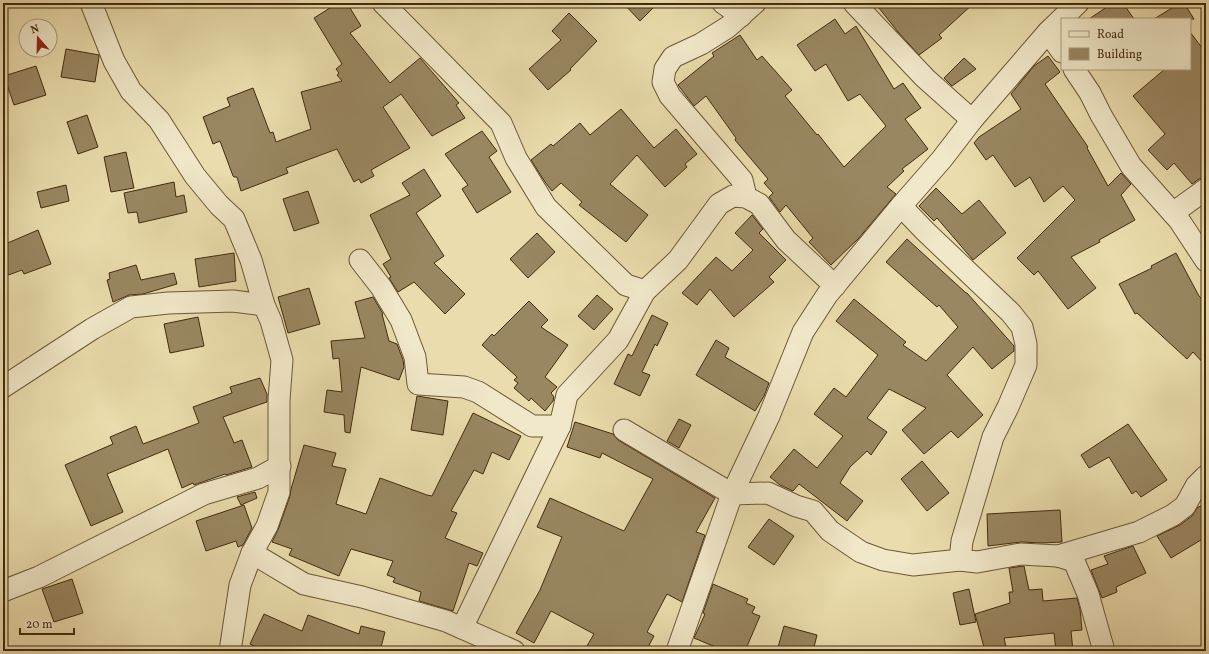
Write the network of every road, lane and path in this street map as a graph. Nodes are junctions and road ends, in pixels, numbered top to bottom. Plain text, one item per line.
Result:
1 (91, 3) edge
2 (383, 3) edge
3 (723, 3) edge
4 (854, 3) edge
5 (1078, 3) edge
6 (748, 9) edge
7 (1062, 18) edge
8 (1061, 19) edge
9 (1048, 32) junction
10 (1061, 51) edge
11 (1075, 70) edge
12 (972, 120) junction
13 (1206, 189) edge
14 (746, 197) junction
15 (902, 206) junction
16 (1173, 213) junction
17 (360, 260) dead end
18 (1206, 261) edge
19 (835, 286) junction
20 (645, 291) junction
21 (264, 305) junction
22 (3, 387) edge
23 (560, 426) junction
24 (624, 430) dead end
25 (280, 466) junction
26 (1206, 476) edge
27 (732, 494) junction
28 (252, 552) junction
29 (1058, 556) junction
30 (960, 560) junction
31 (3, 591) edge
32 (462, 628) junction
33 (230, 651) edge
34 (514, 651) edge
35 (677, 651) edge
36 (1104, 651) edge

1 - 21 street
2 - 20 street
3 - 6 street
4 - 12 street
5 - 7 street
6 - 14 street
8 - 9 street
9 - 10 street
9 - 12 street
11 - 16 street
12 - 15 street
13 - 16 street
14 - 19 street
14 - 20 street
15 - 19 street
15 - 30 street
16 - 18 street
17 - 23 street
19 - 27 street
20 - 23 street
21 - 22 street
21 - 25 street
23 - 32 street
24 - 27 street
25 - 28 street
25 - 31 street
26 - 29 street
27 - 30 street
27 - 35 street
28 - 32 street
28 - 33 street
29 - 30 street
29 - 36 street
32 - 34 street

